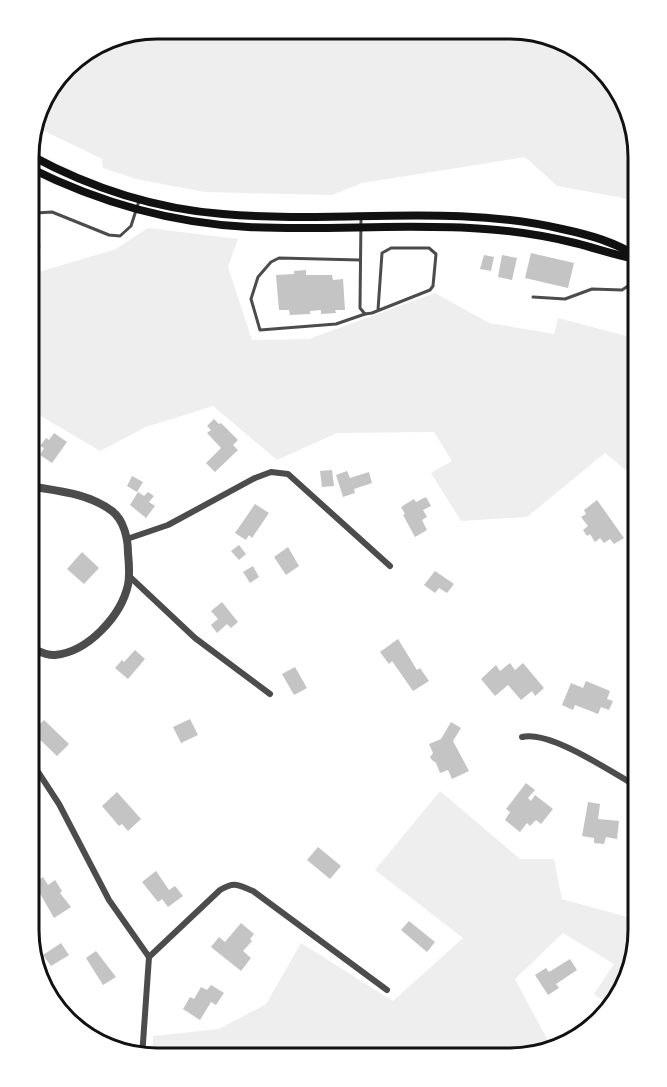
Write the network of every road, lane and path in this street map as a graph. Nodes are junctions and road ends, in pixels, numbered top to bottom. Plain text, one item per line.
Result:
1 (39, 159) edge
2 (39, 172) edge
3 (140, 199) junction
4 (136, 210) junction
5 (39, 213) edge
6 (361, 216) junction
7 (361, 228) junction
8 (628, 251) edge
9 (628, 257) edge
10 (360, 260) junction
11 (628, 286) edge
12 (533, 297) dead end
13 (378, 310) junction
14 (365, 314) junction
15 (39, 488) edge
16 (127, 539) junction
17 (390, 567) dead end
18 (129, 576) junction
19 (39, 651) edge
20 (270, 694) dead end
21 (522, 737) dead end
22 (39, 773) edge
23 (628, 781) edge
24 (148, 957) junction
25 (387, 990) dead end
26 (143, 1047) edge

1 - 3 main road
2 - 4 main road
3 - 4 lane
3 - 6 main road
4 - 5 lane
4 - 7 main road
6 - 7 lane
6 - 8 main road
7 - 9 main road
7 - 10 lane
10 - 14 lane
10 - 14 lane
11 - 12 lane
13 - 13 lane
13 - 14 lane
15 - 16 street
16 - 17 street
16 - 18 street
18 - 19 street
18 - 20 street
21 - 23 street
22 - 24 street
24 - 25 street
24 - 26 street

